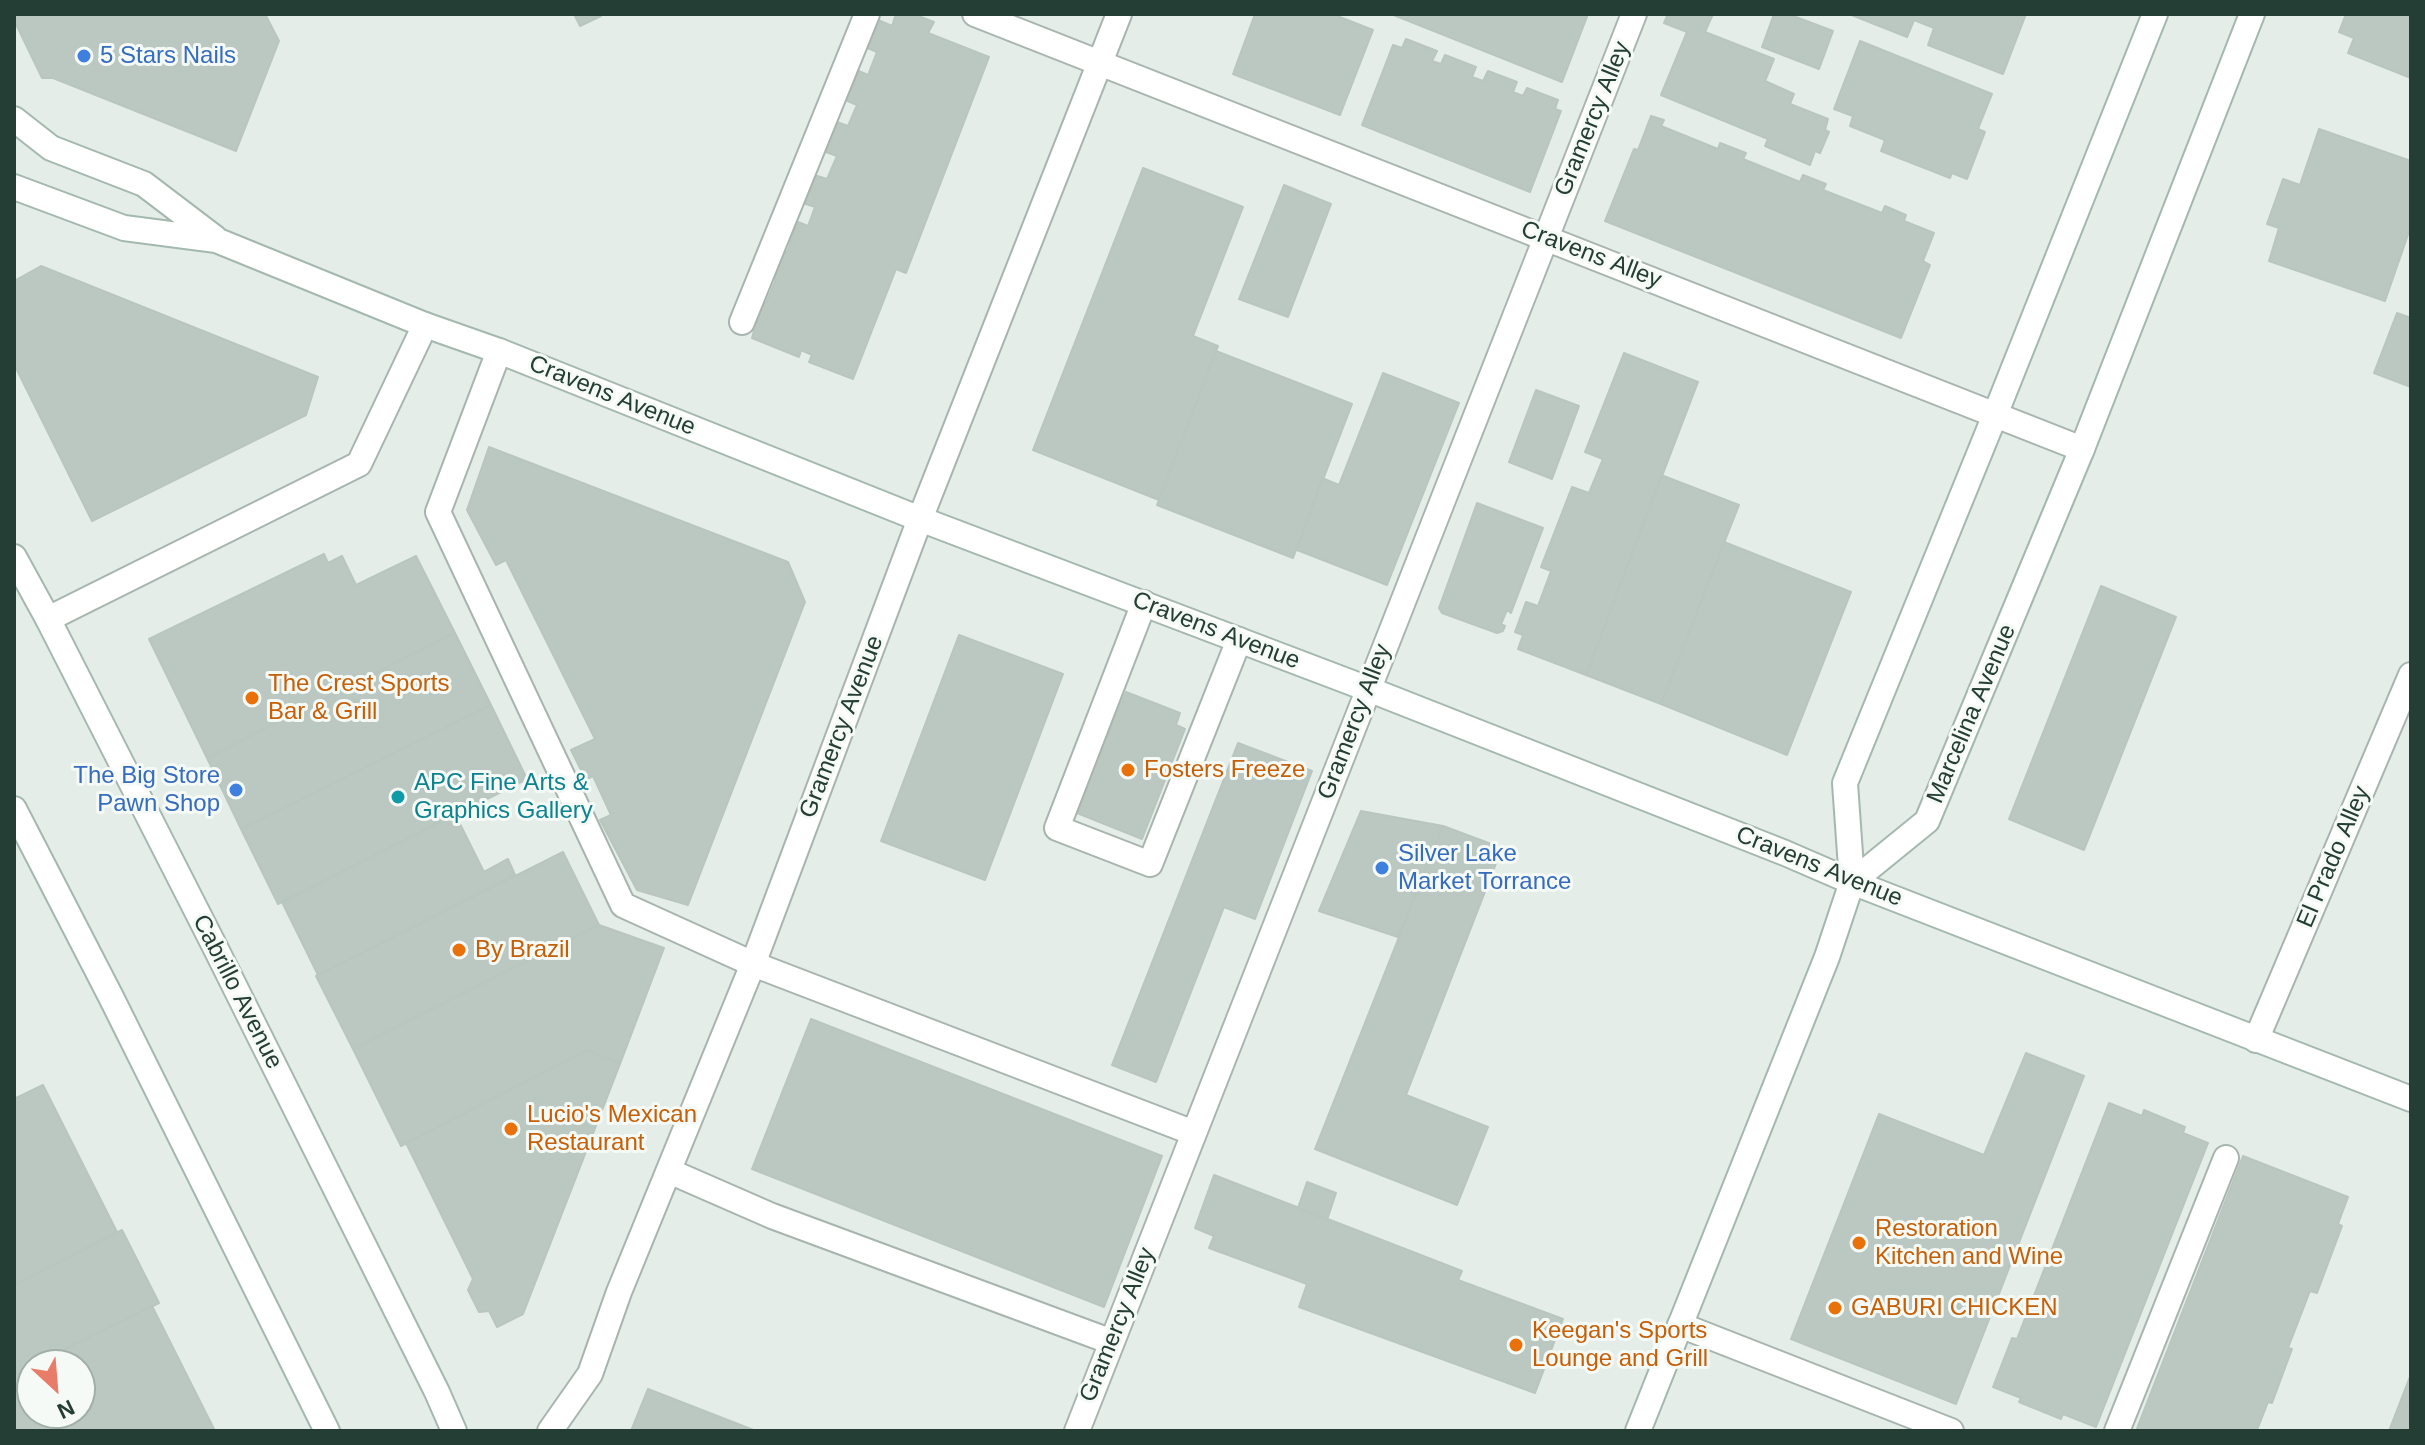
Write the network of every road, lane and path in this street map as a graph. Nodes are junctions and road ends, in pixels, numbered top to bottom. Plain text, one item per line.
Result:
1 (867, 14) edge
2 (975, 14) edge
3 (1119, 14) edge
4 (1634, 14) edge
5 (2155, 14) edge
6 (2252, 14) edge
7 (1099, 64) junction
8 (14, 119) edge
9 (21, 194) edge
10 (1546, 238) junction
11 (216, 240) junction
12 (742, 322) dead end
13 (425, 325) junction
14 (499, 351) junction
15 (1995, 415) junction
16 (2082, 449) junction
17 (920, 519) junction
18 (14, 557) edge
19 (1144, 603) junction
20 (48, 619) junction
21 (1239, 640) junction
22 (2411, 675) edge
23 (1368, 689) junction
24 (14, 809) edge
25 (1852, 882) junction
26 (753, 964) junction
27 (2256, 1040) junction
28 (2411, 1099) edge
29 (1194, 1133) junction
30 (2226, 1158) dead end
31 (669, 1171) junction
32 (1680, 1325) junction
33 (1112, 1342) junction
34 (327, 1431) edge
35 (454, 1431) edge
36 (550, 1431) edge
37 (1077, 1431) edge
38 (1638, 1431) edge
39 (1951, 1431) edge
40 (2117, 1431) edge

1 - 12 street
2 - 7 street, Cravens Alley
3 - 7 street, Gramercy Avenue
4 - 10 street, Gramercy Alley
5 - 15 street
6 - 16 street, Marcelina Avenue
7 - 10 street, Cravens Alley
7 - 17 street, Gramercy Avenue
8 - 11 street
9 - 11 street, Cravens Avenue
10 - 15 street, Cravens Alley
10 - 23 street, Gramercy Alley
11 - 13 street, Cravens Avenue
13 - 14 street, Cravens Avenue
13 - 20 street
14 - 17 street, Cravens Avenue
14 - 26 street
15 - 16 street, Cravens Alley
15 - 25 street
16 - 25 street, Marcelina Avenue
17 - 19 street, Cravens Avenue
17 - 26 street, Gramercy Avenue
18 - 20 street, Cabrillo Avenue
19 - 21 street, Cravens Avenue
19 - 21 street
20 - 35 street, Cabrillo Avenue
21 - 23 street, Cravens Avenue
22 - 27 street, El Prado Alley
23 - 25 street, Cravens Avenue
23 - 29 street, Gramercy Alley
24 - 34 street
25 - 27 street, Cravens Avenue
25 - 32 street
26 - 29 street
26 - 31 street, Gramercy Avenue
27 - 28 street, Cravens Avenue
29 - 33 street, Gramercy Alley
30 - 40 street
31 - 33 street
31 - 36 street, Gramercy Avenue
32 - 38 street
32 - 39 street
33 - 37 street, Gramercy Alley

